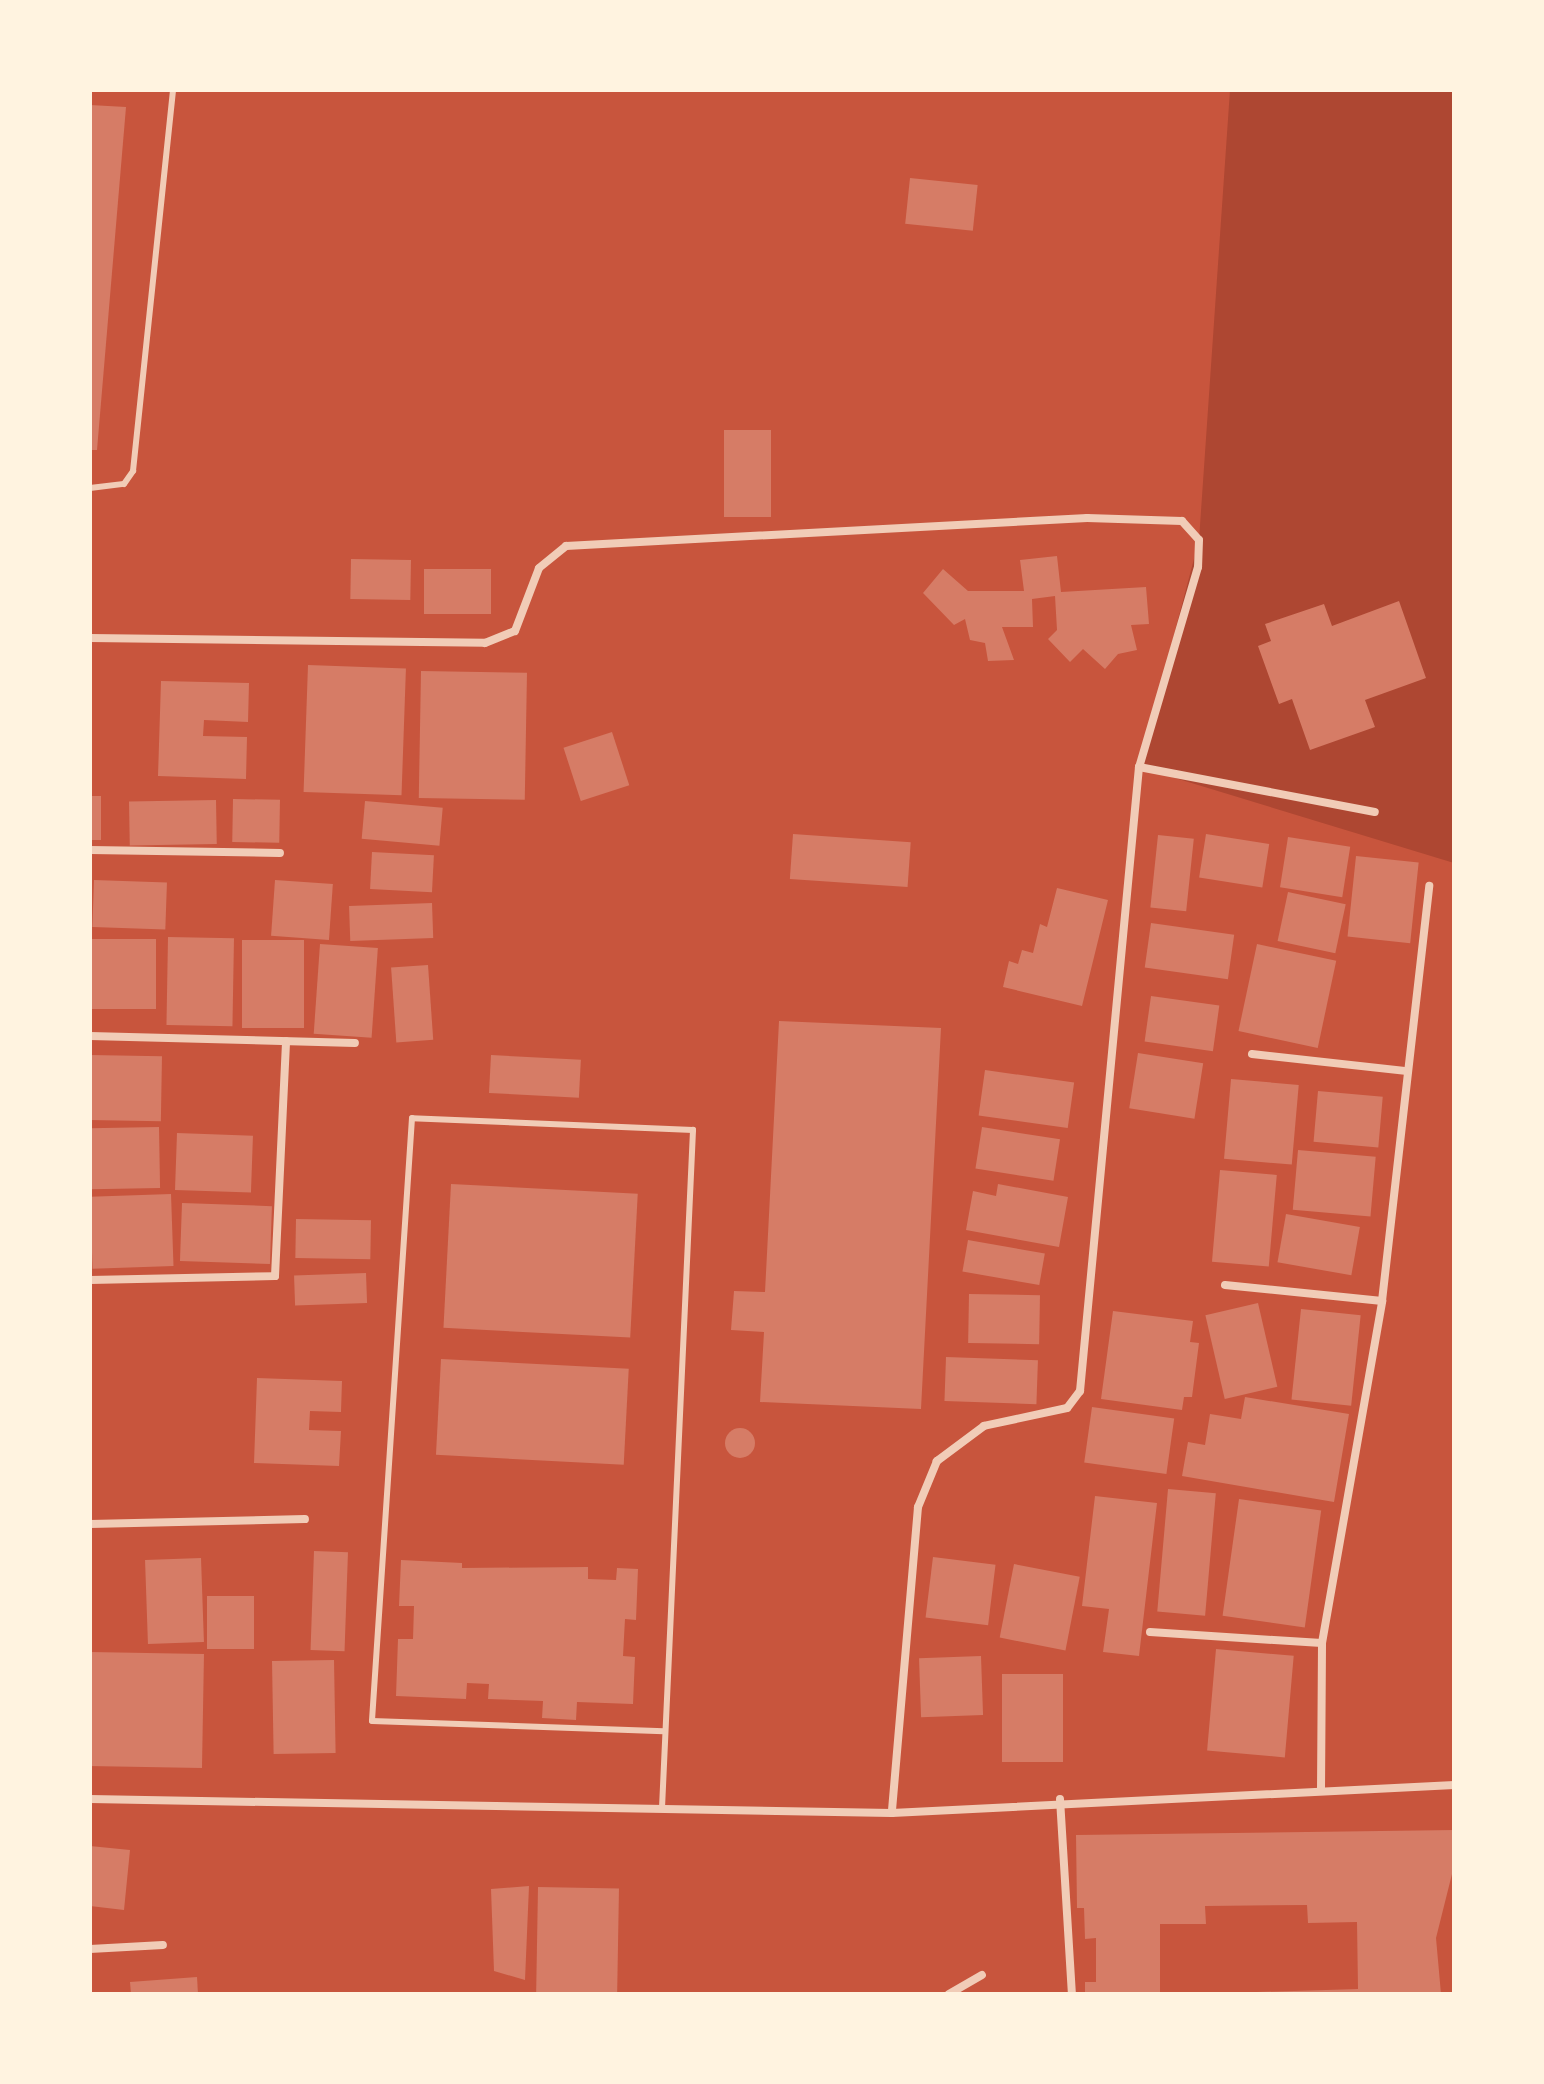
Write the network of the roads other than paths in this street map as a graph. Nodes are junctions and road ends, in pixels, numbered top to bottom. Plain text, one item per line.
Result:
1 (173, 90) edge
2 (90, 488) edge
3 (90, 638) edge
4 (1139, 767) junction
5 (1375, 812) dead end
6 (90, 850) edge
7 (280, 853) dead end
8 (1429, 886) dead end
9 (90, 1036) edge
10 (286, 1041) junction
11 (355, 1043) dead end
12 (1252, 1054) dead end
13 (1407, 1071) junction
14 (90, 1280) edge
15 (1225, 1285) dead end
16 (1382, 1301) junction
17 (305, 1519) dead end
18 (90, 1524) edge
19 (1150, 1632) dead end
20 (1322, 1643) junction
21 (664, 1731) junction
22 (1454, 1785) edge
23 (1321, 1789) junction
24 (90, 1799) edge
25 (1060, 1799) junction
26 (662, 1808) junction
27 (892, 1813) junction
28 (163, 1945) dead end
29 (90, 1949) edge
30 (982, 1975) dead end
31 (949, 1994) edge
32 (1072, 1994) edge

1 - 2 lane
3 - 4 street
4 - 5 street
4 - 27 street
6 - 7 street
8 - 13 street
9 - 10 street
10 - 11 street
10 - 14 street
12 - 13 street
13 - 16 street
15 - 16 street
16 - 20 street
17 - 18 street
19 - 20 street
20 - 23 street
21 - 21 lane
21 - 26 lane
22 - 23 street
23 - 25 street
24 - 26 street
25 - 27 street
25 - 32 street
26 - 27 street
28 - 29 street
30 - 31 street

